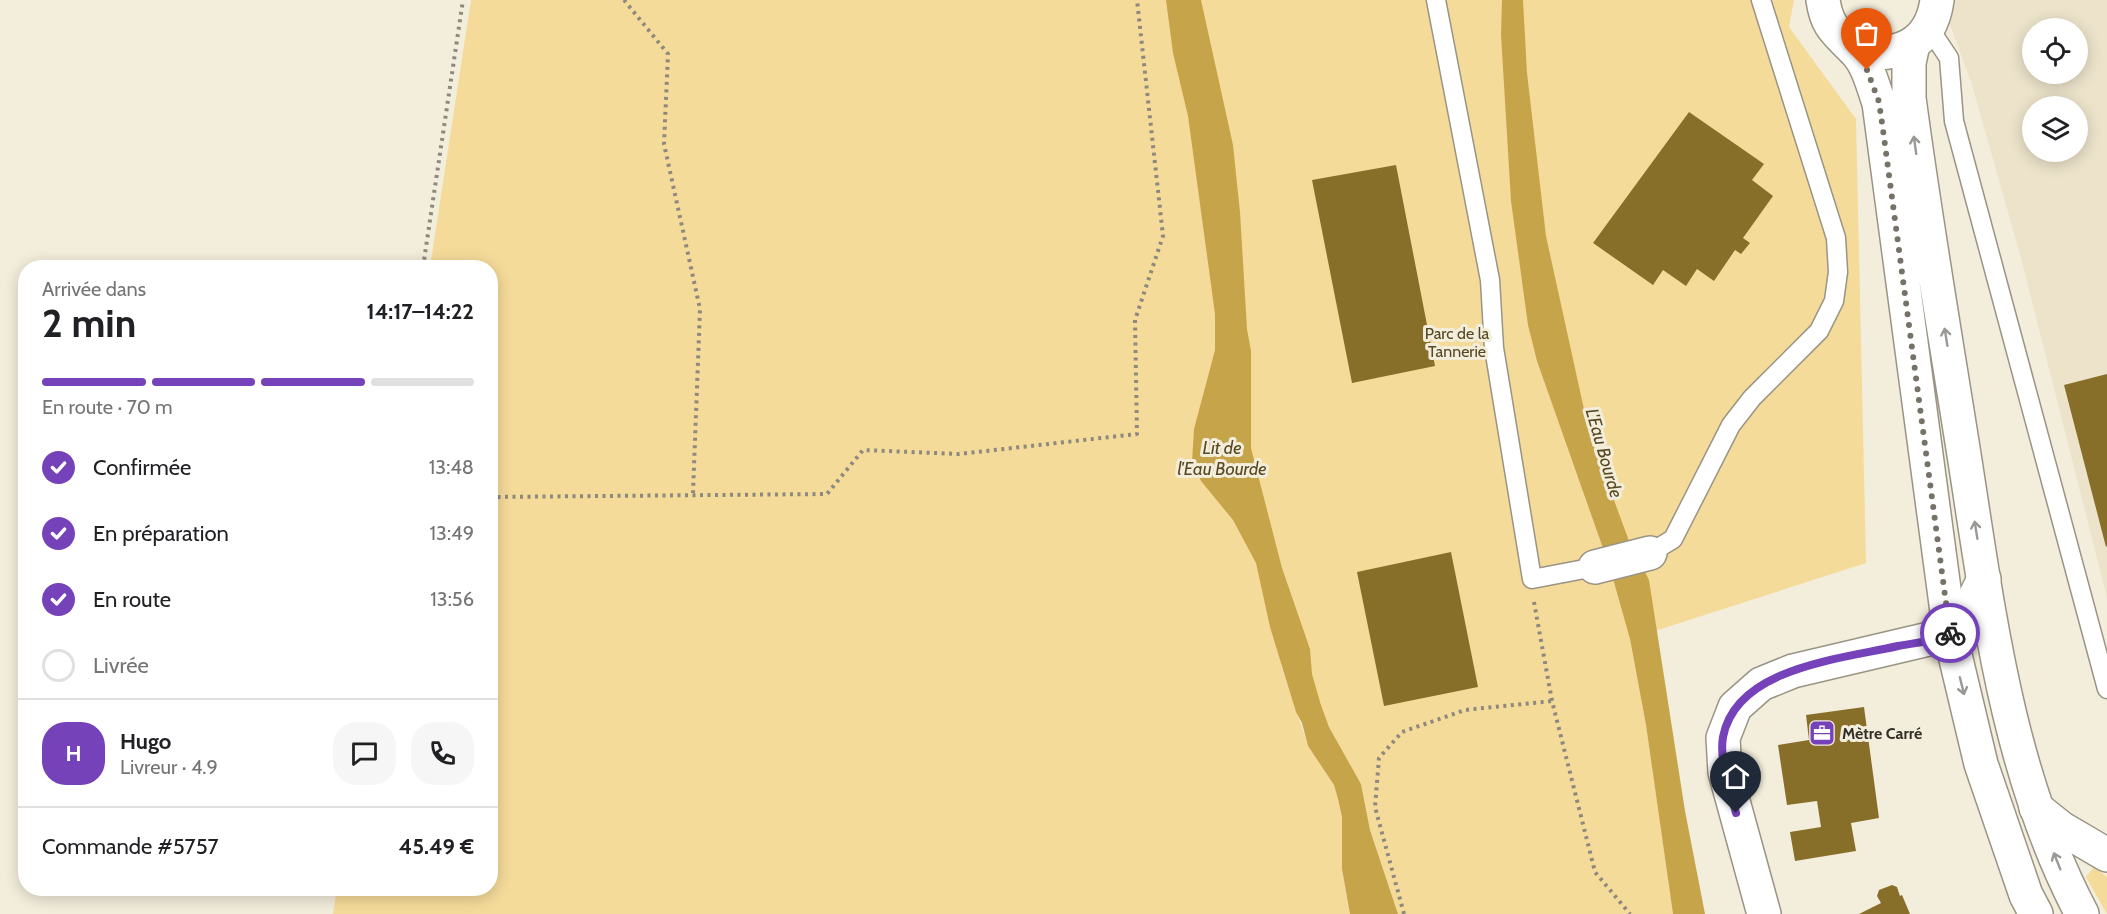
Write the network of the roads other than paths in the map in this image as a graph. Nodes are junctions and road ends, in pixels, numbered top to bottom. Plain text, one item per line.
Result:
1 (1436, 0) edge
2 (1761, 0) edge
3 (1823, 0) edge
4 (1926, 24) edge
5 (1856, 51) junction
6 (1650, 553) joint
7 (1595, 567) joint
8 (1984, 579) junction
9 (1950, 634) junction
10 (2103, 656) edge
11 (2107, 689) edge
12 (2036, 808) junction
13 (2107, 855) edge
14 (1764, 914) edge
15 (2036, 914) edge
16 (2082, 914) edge

1 - 7 lane
2 - 6 lane
3 - 5 main road
4 - 5 main road
8 -> 4 main road
4 - 10 lane
5 - 9 main road
6 - 7 main road
8 - 9 main road
8 - 12 main road
9 - 14 main road
9 -> 15 main road
10 - 11 lane
12 - 13 main road
16 -> 12 main road

